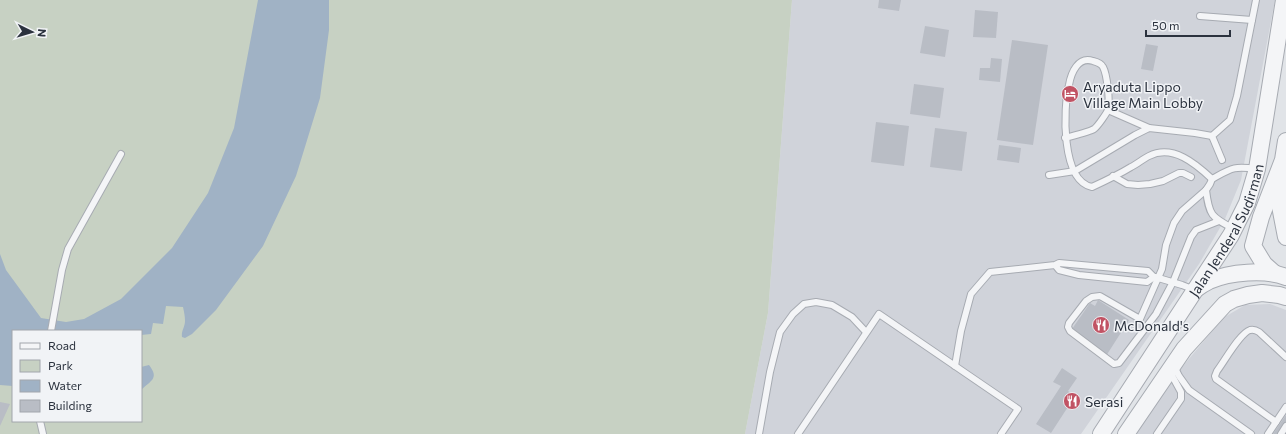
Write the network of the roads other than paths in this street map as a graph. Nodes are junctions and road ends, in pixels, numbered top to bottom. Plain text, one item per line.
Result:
1 (1256, 0) edge
2 (1284, 0) edge
3 (1200, 16) dead end
4 (1252, 20) junction
5 (1108, 110) junction
6 (1149, 128) junction
7 (1212, 136) junction
8 (1065, 138) junction
9 (1286, 141) edge
10 (122, 154) dead end
11 (1222, 160) dead end
12 (1283, 160) junction
13 (1257, 169) junction
14 (1075, 171) junction
15 (1049, 175) dead end
16 (1113, 176) junction
17 (1191, 177) dead end
18 (1212, 179) junction
19 (1206, 190) junction
20 (1219, 221) junction
21 (1232, 232) junction
22 (1286, 237) edge
23 (1253, 246) junction
24 (1054, 265) junction
25 (1280, 275) edge
26 (1156, 277) junction
27 (1172, 284) junction
28 (1195, 290) junction
29 (1286, 297) edge
30 (51, 330) edge
31 (866, 332) junction
32 (1286, 357) edge
33 (955, 366) junction
34 (1171, 368) junction
35 (1286, 407) edge
36 (40, 422) edge
37 (1276, 422) junction
38 (1286, 426) edge
39 (43, 434) edge
40 (759, 434) edge
41 (798, 434) edge
42 (1001, 434) edge
43 (1101, 434) edge
44 (1126, 434) edge
45 (1157, 434) edge
46 (1251, 434) edge
47 (1268, 434) edge
48 (1281, 434) edge

1 - 4 lane
2 - 13 street, Jalan Jenderal Sudirman
3 - 4 lane
4 - 7 lane
5 - 6 lane
5 - 8 lane
5 - 8 lane
6 - 7 lane
6 - 14 lane
7 - 11 lane
8 - 14 lane
9 - 12 street, Jalan Jenderal Sudirman
10 - 30 lane
12 - 22 street
12 - 23 street, Jalan Jenderal Sudirman
13 - 18 lane
13 - 21 street, Jalan Jenderal Sudirman
14 - 15 lane
14 - 16 lane
16 - 17 lane
16 - 18 lane
18 - 19 lane
19 - 20 lane
19 - 26 lane
20 - 21 lane
20 - 27 lane
21 - 23 street
21 - 28 street, Jalan Jenderal Sudirman
23 - 25 street
24 - 26 lane
24 - 26 lane
24 - 33 lane
25 - 28 street
26 - 27 lane
26 - 27 lane
27 - 28 lane
28 - 43 street, Jalan Jenderal Sudirman
29 - 34 street
31 - 33 lane
31 - 40 lane
31 - 41 lane
32 - 37 lane
33 - 42 lane
34 - 44 street
34 - 45 lane
34 - 46 lane
35 - 37 lane
36 - 39 lane
37 - 47 lane
38 - 48 lane

